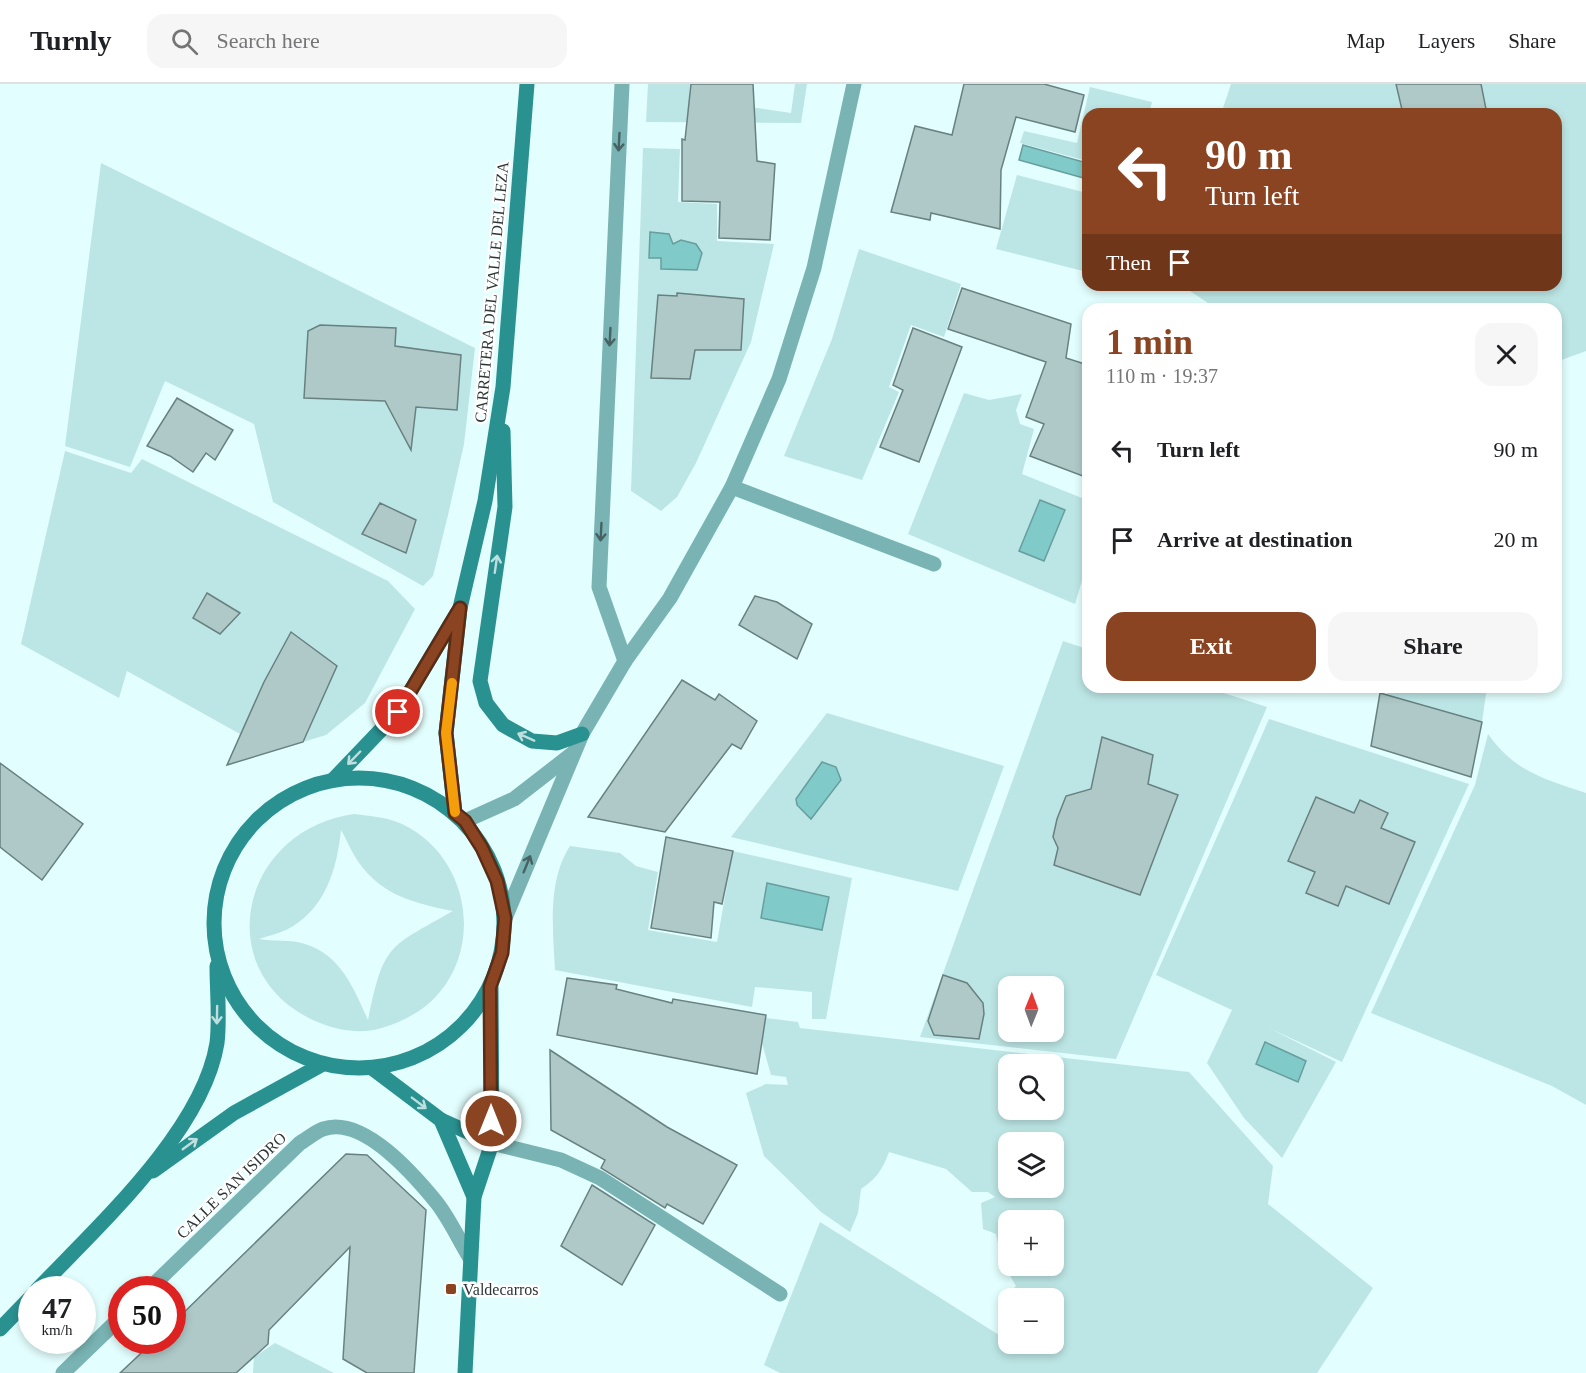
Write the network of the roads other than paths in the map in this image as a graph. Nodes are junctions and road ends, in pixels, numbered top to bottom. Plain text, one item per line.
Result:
1 (526, 84) edge
2 (622, 84) edge
3 (854, 84) edge
4 (503, 387) junction
5 (732, 487) junction
6 (934, 564) dead end
7 (460, 608) junction
8 (626, 661) junction
9 (582, 734) junction
10 (572, 754) junction
11 (333, 780) junction
12 (460, 817) junction
13 (505, 918) junction
14 (218, 957) junction
15 (490, 987) junction
16 (323, 1064) junction
17 (372, 1068) junction
18 (441, 1120) junction
19 (492, 1143) junction
20 (143, 1178) junction
21 (474, 1197) junction
22 (470, 1258) junction
23 (50, 1276) edge
24 (162, 1276) edge
25 (780, 1294) dead end
26 (18, 1310) edge
27 (0, 1329) edge
28 (108, 1330) edge
29 (63, 1373) edge
30 (465, 1373) edge

1 - 4 main road, CARRETERA DEL VALLE DEL LEZA
2 -> 8 street
3 - 5 street
4 - 7 main road, CARRETERA DEL VALLE DEL LEZA
9 -> 4 main road
5 - 6 street
5 - 8 street
7 -> 11 main road
7 - 12 main road
8 - 9 street
9 - 10 street
10 - 12 street
13 -> 10 street
11 - 12 main road
11 - 14 main road
12 - 13 main road
13 - 15 main road
14 - 16 main road
14 -> 20 main road
15 - 17 main road
15 - 19 main road
16 - 17 main road
20 -> 16 main road
17 -> 18 main road
18 - 19 main road
18 - 21 main road
19 - 21 main road
19 - 25 street
20 - 23 main road
21 - 22 main road
22 - 24 street, CALLE SAN ISIDRO
22 - 30 main road
26 - 27 main road
28 - 29 street

